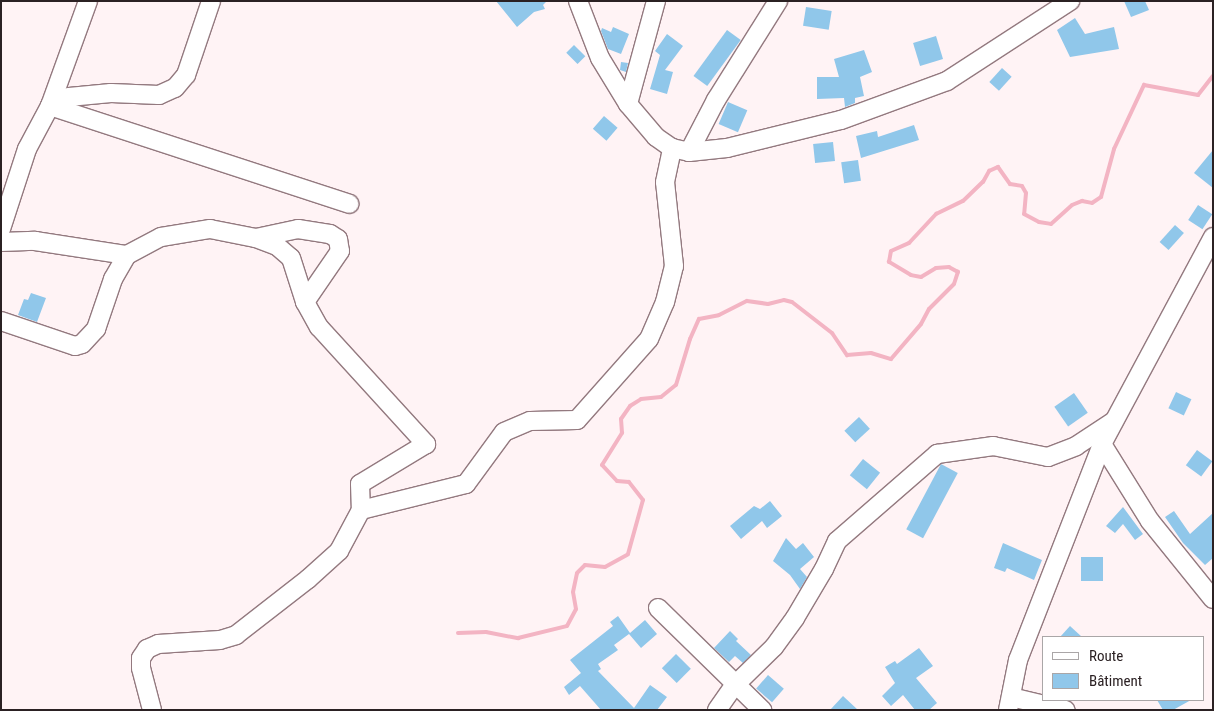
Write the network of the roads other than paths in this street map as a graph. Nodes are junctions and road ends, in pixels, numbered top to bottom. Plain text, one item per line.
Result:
1 (88, 1) edge
2 (211, 1) edge
3 (578, 1) edge
4 (656, 1) edge
5 (778, 1) edge
6 (1070, 1) edge
7 (628, 104) junction
8 (50, 106) junction
9 (680, 150) junction
10 (349, 204) dead end
11 (1, 229) edge
12 (256, 238) junction
13 (1, 242) edge
14 (1210, 245) edge
15 (127, 255) junction
16 (305, 302) junction
17 (1, 321) edge
18 (1114, 421) junction
19 (1102, 444) junction
20 (361, 510) junction
21 (1213, 599) edge
22 (658, 608) dead end
23 (734, 686) junction
24 (1010, 703) edge
25 (152, 710) edge
26 (717, 710) edge
27 (762, 710) edge
28 (1065, 710) edge

1 - 8 street
2 - 8 street
3 - 7 street
4 - 7 street
5 - 9 street
6 - 9 street
7 - 9 street
8 - 10 street
8 - 11 street
9 - 20 street
12 - 15 street
12 - 16 street
12 - 16 street
13 - 15 street
14 - 18 street
15 - 17 street
16 - 20 street
18 - 19 street
18 - 23 street
19 - 21 street
19 - 24 street
20 - 25 street
22 - 23 street
23 - 26 street
23 - 27 street
24 - 28 street

